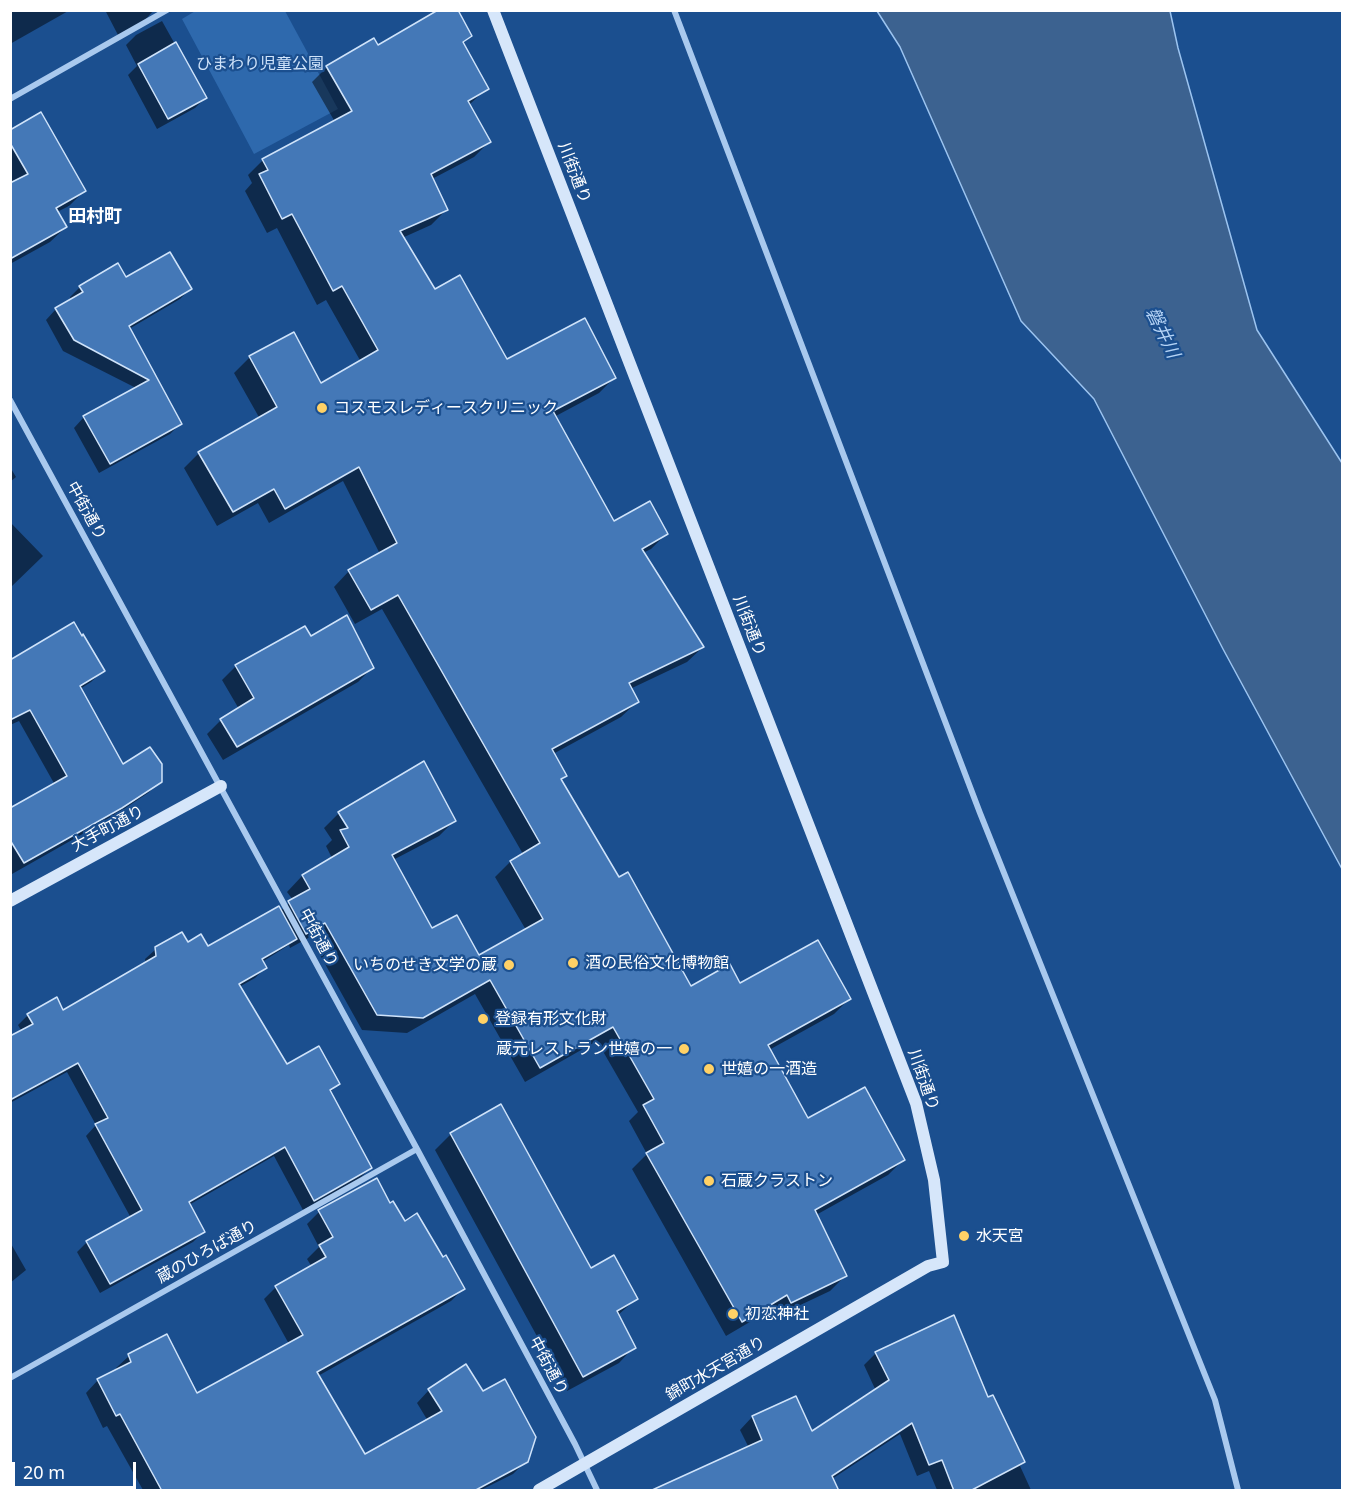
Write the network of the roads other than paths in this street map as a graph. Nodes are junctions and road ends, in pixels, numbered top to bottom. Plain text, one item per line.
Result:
1 (167, 10) edge
2 (493, 10) edge
3 (674, 10) edge
4 (10, 99) edge
5 (10, 400) edge
6 (221, 786) junction
7 (10, 901) edge
8 (417, 1149) junction
9 (943, 1262) joint
10 (10, 1378) edge
11 (585, 1464) junction
12 (539, 1491) edge
13 (597, 1491) edge
14 (1238, 1491) edge

1 - 4 street
2 - 9 street, 川街通り
3 - 14 street
5 - 6 street, 中街通り
6 - 7 street, 大手町通り
6 - 8 street, 中街通り
8 - 10 street, 蔵のひろば通り
8 - 11 street, 中街通り
9 - 11 street, 錦町水天宮通り
11 - 12 street, 錦町水天宮通り
11 - 13 street, 中街通り

